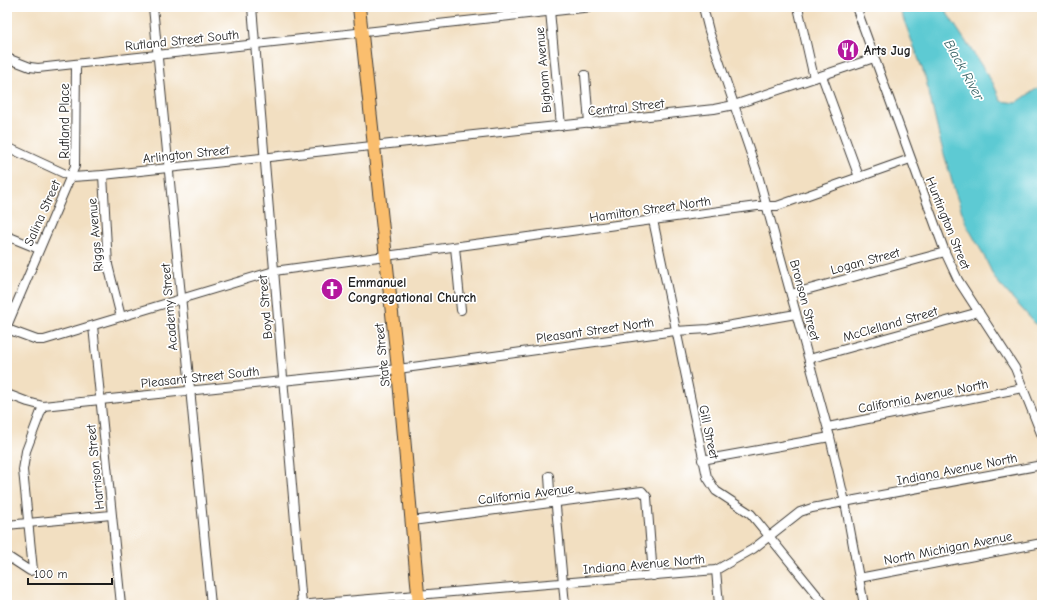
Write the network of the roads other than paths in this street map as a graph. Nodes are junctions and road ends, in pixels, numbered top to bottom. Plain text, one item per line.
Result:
1 (153, 7) edge
2 (252, 7) edge
3 (359, 7) edge
4 (507, 7) edge
5 (592, 7) edge
6 (703, 7) edge
7 (798, 7) edge
8 (856, 7) edge
9 (550, 11) junction
10 (507, 16) junction
11 (362, 32) junction
12 (255, 45) junction
13 (157, 56) junction
14 (7, 58) edge
15 (874, 58) junction
16 (76, 64) junction
17 (586, 75) dead end
18 (818, 77) junction
19 (734, 105) junction
20 (589, 123) junction
21 (561, 126) junction
22 (7, 147) edge
23 (374, 147) junction
24 (264, 158) junction
25 (910, 159) junction
26 (168, 168) junction
27 (103, 175) junction
28 (72, 177) junction
29 (859, 177) junction
30 (768, 207) junction
31 (653, 220) junction
32 (7, 236) edge
33 (455, 248) junction
34 (39, 250) junction
35 (944, 252) junction
36 (386, 256) junction
37 (274, 271) junction
38 (791, 294) junction
39 (180, 299) junction
40 (461, 310) dead end
41 (979, 312) junction
42 (796, 314) junction
43 (121, 317) junction
44 (93, 326) junction
45 (7, 327) edge
46 (675, 331) junction
47 (809, 359) junction
48 (398, 369) junction
49 (283, 380) junction
50 (1023, 388) junction
51 (189, 391) junction
52 (7, 394) edge
53 (100, 399) junction
54 (44, 406) junction
55 (828, 427) junction
56 (1042, 436) edge
57 (830, 437) junction
58 (702, 460) junction
59 (1042, 465) edge
60 (549, 476) dead end
61 (555, 502) junction
62 (845, 502) junction
63 (111, 514) junction
64 (412, 521) junction
65 (29, 523) junction
66 (7, 525) edge
67 (769, 537) junction
68 (1042, 543) edge
69 (7, 556) edge
70 (716, 570) junction
71 (652, 576) junction
72 (859, 578) junction
73 (563, 583) junction
74 (419, 600) edge
75 (121, 605) edge
76 (211, 605) edge
77 (298, 605) edge
78 (302, 605) edge
79 (565, 605) edge
80 (719, 605) edge
81 (825, 605) edge
82 (864, 605) edge

1 - 13 street, Academy Street
2 - 12 street, Boyd Street
3 - 11 highway, State Street
4 - 10 street
5 - 9 street, Rutland Street South
6 - 19 street, Bronson Street
7 - 18 street
8 - 15 street, Huntington Street
9 - 10 street, Rutland Street South
9 - 21 street, Bigham Avenue
10 - 11 street, Rutland Street South
11 - 12 street, Rutland Street South
11 - 23 highway, State Street
12 - 13 street, Rutland Street South
12 - 24 street, Boyd Street
13 - 16 street, Rutland Street South
13 - 26 street, Academy Street
14 - 16 street, Rutland Street South
15 - 18 street, Central Street
15 - 25 street, Huntington Street
16 - 28 street, Rutland Place
17 - 20 street
18 - 19 street, Central Street
18 - 29 street
19 - 20 street, Central Street
19 - 30 street, Bronson Street
20 - 21 street, Central Street
21 - 23 street, Central Street
22 - 28 street, Arlington Street
23 - 24 street, Arlington Street
23 - 36 highway, State Street
24 - 26 street, Arlington Street
24 - 37 street, Boyd Street
25 - 29 street, Hamilton Street North
25 - 35 street, Huntington Street
26 - 27 street, Arlington Street
26 - 39 street, Academy Street
27 - 28 street, Arlington Street
27 - 43 street, Riggs Avenue
28 - 34 street, Salina Street
29 - 30 street, Hamilton Street North
30 - 31 street, Hamilton Street North
30 - 38 street, Bronson Street
31 - 33 street, Hamilton Street North
31 - 46 street, Gill Street
32 - 34 street
33 - 36 street, Hamilton Street North
33 - 40 street
34 - 45 street, Salina Street
35 - 38 street, Logan Street
35 - 41 street, Huntington Street
36 - 37 street, Hamilton Street North
36 - 48 highway, State Street
37 - 39 street, Hamilton Street North
37 - 49 street, Boyd Street
38 - 42 street, Bronson Street
39 - 43 street, Hamilton Street North
39 - 51 street, Academy Street
41 - 47 street, McClelland Street
41 - 50 street, Huntington Street
42 - 46 street, Pleasant Street North
42 - 47 street, Bronson Street
43 - 44 street, Hamilton Street North
44 - 45 street, Hamilton Street North
44 - 53 street, Harrison Street
46 - 48 street, Pleasant Street North
46 - 58 street, Gill Street
47 - 55 street, Bronson Street
48 - 49 street, Pleasant Street South
48 - 64 highway, State Street
49 - 51 street, Pleasant Street South
49 - 78 street, Boyd Street
50 - 55 street, California Avenue North
50 - 56 street, Huntington Street
51 - 53 street, Pleasant Street South
51 - 76 street, Academy Street
52 - 54 street, Pleasant Street South
53 - 54 street, Pleasant Street South
53 - 63 street, Harrison Street
54 - 65 street
55 - 57 street, Bronson Street
57 - 58 street
57 - 62 street, Bronson Street
58 - 67 street, Gill Street
59 - 62 street, Indiana Avenue North
60 - 61 street
61 - 64 street, California Avenue
61 - 71 street, California Avenue
61 - 73 street
62 - 67 street, Indiana Avenue North
62 - 72 street, Bronson Street
63 - 65 street
63 - 75 street, Harrison Street
64 - 74 highway, State Street
65 - 66 street
65 - 69 street
67 - 70 street, Indiana Avenue North
67 - 81 street, Gill Street
68 - 72 street, North Michigan Avenue
70 - 71 street, Indiana Avenue North
70 - 80 street
71 - 73 street, Indiana Avenue North
72 - 82 street, Bronson Street
73 - 74 street, Indiana Avenue North
73 - 79 street
74 - 78 street, Indiana Avenue North
77 - 78 street, Indiana Avenue North

